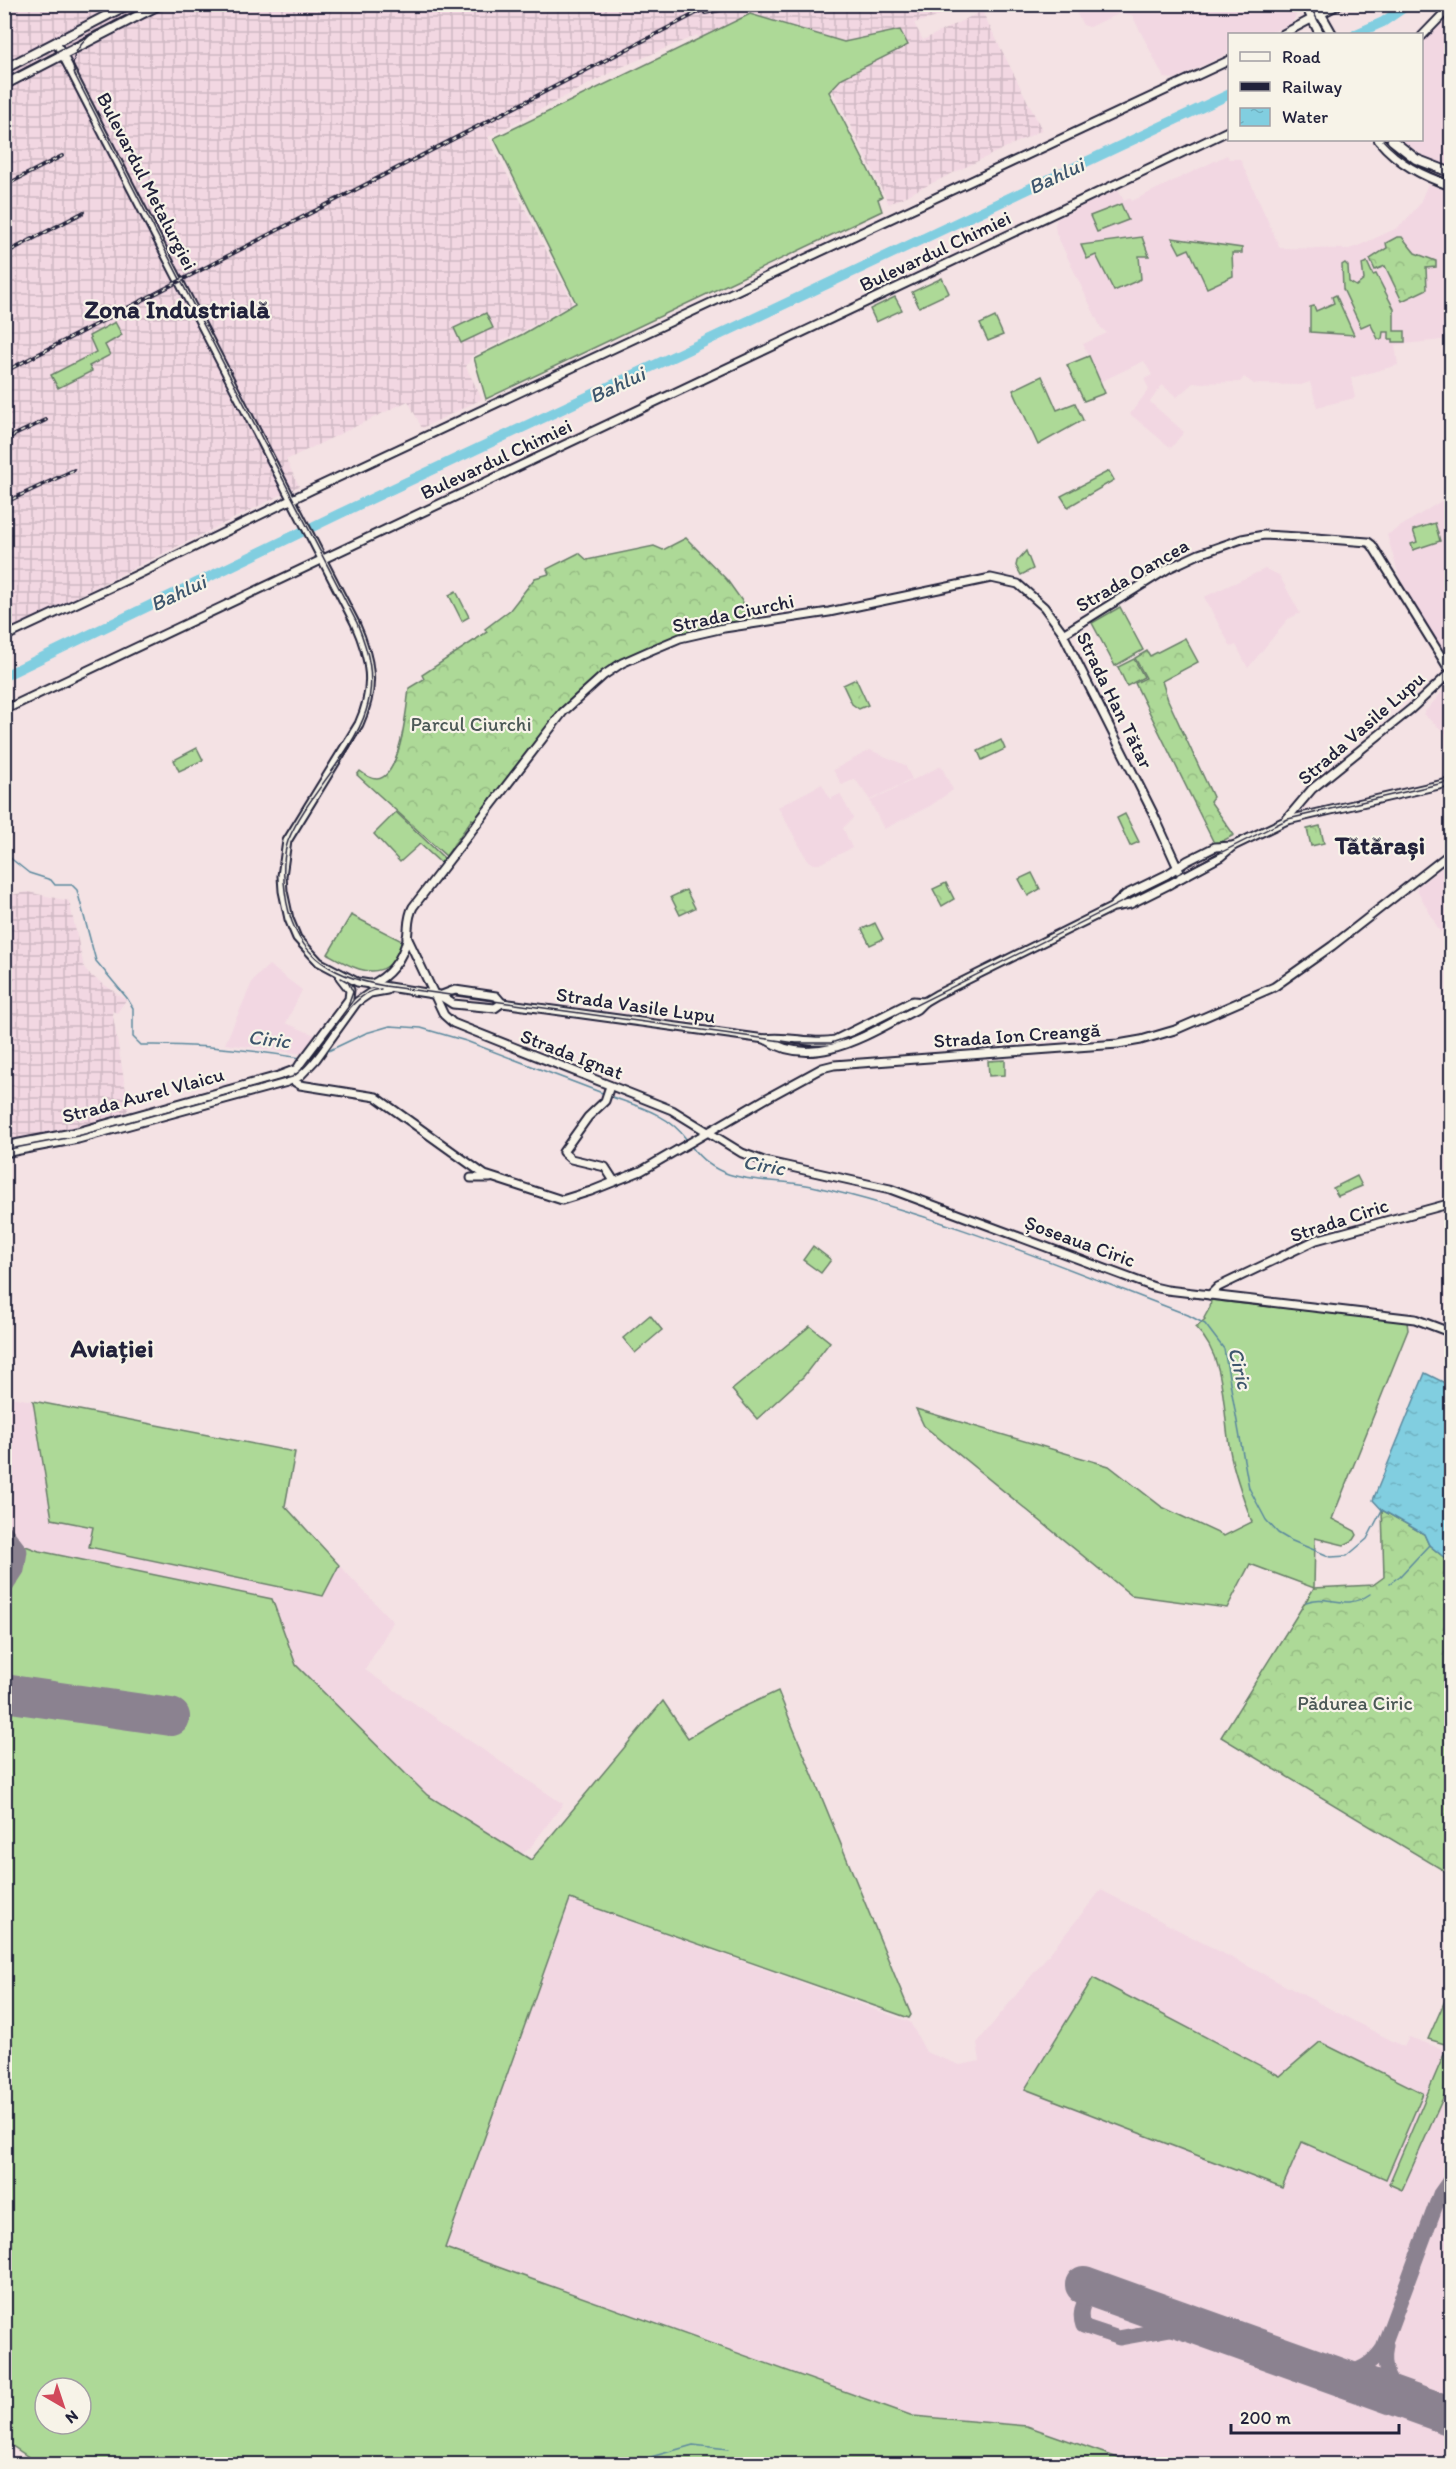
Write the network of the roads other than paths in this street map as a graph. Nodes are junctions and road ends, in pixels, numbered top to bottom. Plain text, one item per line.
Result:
1 (129, 4) edge
2 (161, 4) edge
3 (1305, 4) edge
4 (1315, 4) edge
5 (1340, 4) edge
6 (1452, 5) edge
7 (1321, 14) junction
8 (1312, 18) junction
9 (1285, 33) edge
10 (1319, 33) edge
11 (1332, 33) edge
12 (1423, 35) edge
13 (56, 42) junction
14 (63, 55) junction
15 (1228, 61) edge
16 (4, 69) edge
17 (4, 85) edge
18 (1228, 131) edge
19 (1380, 141) edge
20 (1393, 141) edge
21 (1452, 173) edge
22 (1452, 186) edge
23 (292, 500) junction
24 (323, 559) junction
25 (991, 578) joint
26 (1063, 634) junction
27 (4, 637) edge
28 (1452, 670) edge
29 (4, 710) edge
30 (1452, 782) edge
31 (1285, 821) junction
32 (1233, 846) junction
33 (1452, 852) edge
34 (1178, 867) junction
35 (1182, 877) junction
36 (1111, 908) junction
37 (407, 937) junction
38 (336, 973) junction
39 (387, 976) junction
40 (370, 985) junction
41 (390, 988) junction
42 (436, 995) junction
43 (924, 1002) junction
44 (502, 1004) junction
45 (765, 1039) junction
46 (313, 1057) junction
47 (305, 1072) junction
48 (292, 1075) junction
49 (272, 1086) junction
50 (311, 1086) junction
51 (609, 1089) junction
52 (710, 1131) junction
53 (4, 1146) edge
54 (4, 1153) edge
55 (471, 1178) dead end
56 (492, 1178) junction
57 (614, 1181) junction
58 (562, 1200) joint
59 (1452, 1203) edge
60 (1210, 1295) junction
61 (1452, 1333) edge

1 - 13 main road
2 - 14 main road
3 - 8 main road
4 - 7 main road
5 - 7 main road
6 - 12 main road
7 - 8 main road
7 - 11 main road
8 - 9 main road
8 - 10 main road
13 - 14 main road, Bulevardul Metalurgiei
13 - 16 main road
14 - 17 main road
14 - 23 main road, Bulevardul Metalurgiei
15 - 23 main road
18 - 24 main road, Bulevardul Chimiei
19 - 22 main road
20 - 21 main road
23 - 24 main road, Bulevardul Metalurgiei
23 - 27 main road
24 - 29 main road, Bulevardul Chimiei
24 - 38 main road, Strada Vasile Lupu
25 - 26 main road, Strada Han Tătar
25 - 37 main road, Strada Ciurchi
26 - 28 main road, Strada Oancea
26 - 34 main road, Strada Han Tătar
28 - 31 main road, Strada Vasile Lupu
30 - 31 main road
31 - 32 main road, Strada Vasile Lupu
32 - 34 main road, Strada Vasile Lupu
32 - 35 main road, Strada Vasile Lupu
33 - 52 main road, Strada Ion Creangă
34 - 35 main road, Strada Han Tătar
34 - 36 main road, Strada Vasile Lupu
35 - 36 main road, Strada Vasile Lupu
36 - 43 main road, Strada Vasile Lupu
37 - 39 main road, Strada Ciurchi
37 - 42 main road
38 - 40 main road, Strada Vasile Lupu
38 - 46 main road, Strada Aurel Vlaicu
39 - 40 main road, Strada Ciurchi
39 - 41 main road
40 - 41 main road, Strada Vasile Lupu
41 - 42 main road, Strada Vasile Lupu
41 - 46 main road, Strada Aurel Vlaicu
42 - 44 main road, Strada Vasile Lupu
42 - 44 main road, Strada Vasile Lupu
42 - 51 main road, Strada Ignat
43 - 45 main road, Strada Vasile Lupu
43 - 45 main road, Strada Vasile Lupu
44 - 45 main road, Strada Vasile Lupu
46 - 47 main road, Strada Aurel Vlaicu
46 - 48 main road, Strada Aurel Vlaicu
47 - 48 main road, Strada Aurel Vlaicu
47 - 50 main road
48 - 49 main road, Strada Aurel Vlaicu
48 - 50 main road, Strada Aurel Vlaicu
48 - 53 main road, Strada Aurel Vlaicu
49 - 50 main road, Strada Aurel Vlaicu
49 - 54 main road, Strada Aurel Vlaicu
50 - 56 main road, Strada Aurel Vlaicu
51 - 52 main road, Strada Ignat
51 - 57 main road
52 - 57 main road, Strada Ion Creangă
52 - 60 main road, Șoseaua Ciric
55 - 56 main road
56 - 58 main road, Strada Aurel Vlaicu
57 - 58 main road, Strada Ion Creangă
59 - 60 main road, Strada Ciric
60 - 61 main road, Șoseaua Ciric

